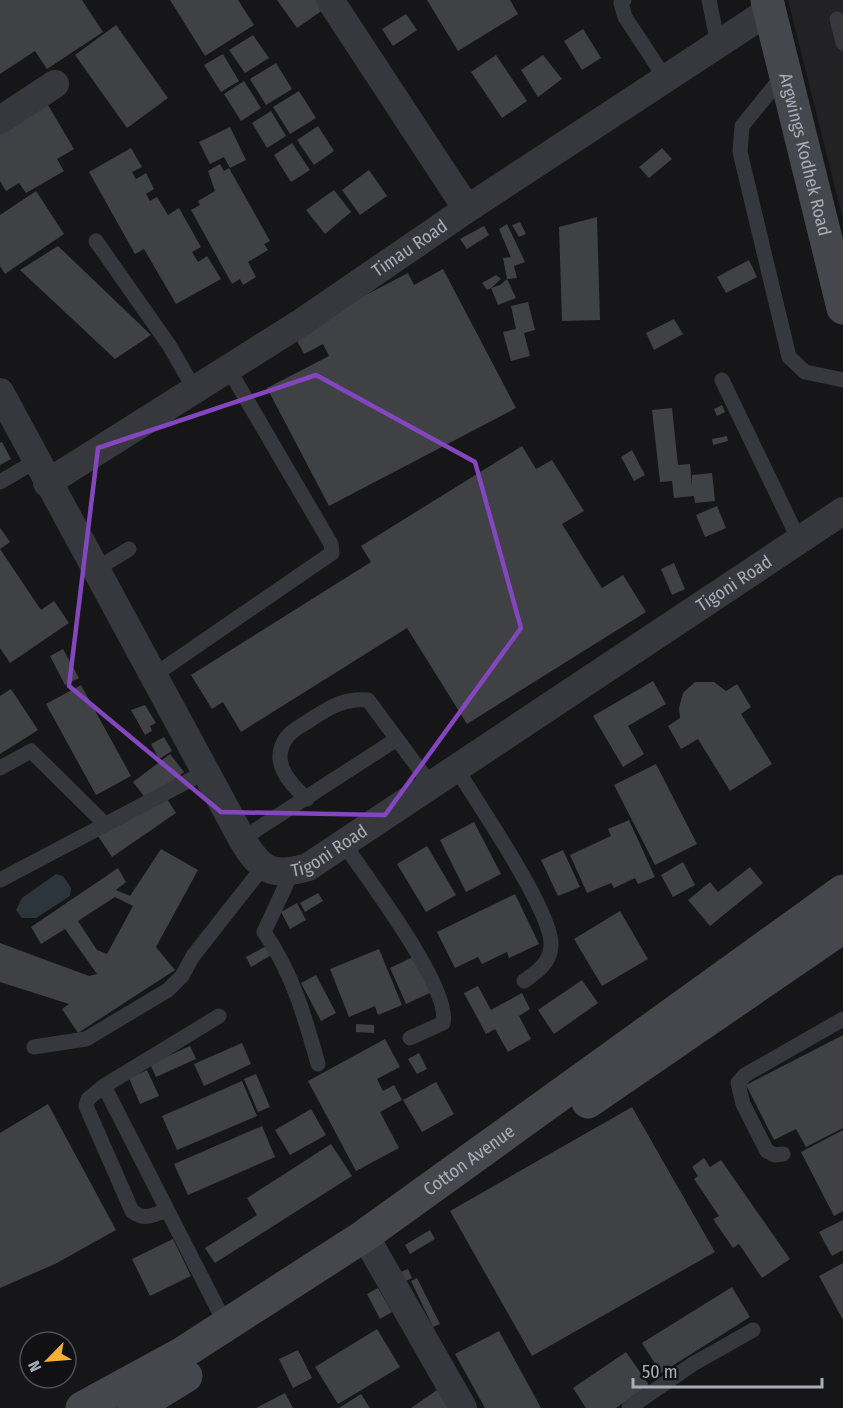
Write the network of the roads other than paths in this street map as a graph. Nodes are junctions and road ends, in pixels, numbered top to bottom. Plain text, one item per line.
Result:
1 (330, 0) edge
2 (624, 0) edge
3 (709, 0) edge
4 (769, 5) edge
5 (837, 19) dead end
6 (843, 43) edge
7 (718, 44) junction
8 (785, 73) junction
9 (665, 78) junction
10 (55, 84) dead end
11 (0, 120) edge
12 (467, 209) junction
13 (835, 240) edge
14 (96, 241) dead end
15 (842, 297) edge
16 (228, 368) junction
17 (722, 380) dead end
18 (843, 380) edge
19 (195, 390) junction
20 (0, 392) edge
21 (42, 472) junction
22 (0, 482) edge
23 (843, 511) edge
24 (799, 540) junction
25 (129, 549) dead end
26 (95, 570) junction
27 (153, 676) junction
28 (397, 739) junction
29 (0, 768) edge
30 (456, 768) junction
31 (205, 772) junction
32 (431, 785) junction
33 (307, 799) junction
34 (105, 825) junction
35 (242, 838) junction
36 (344, 844) junction
37 (263, 867) junction
38 (292, 872) junction
39 (0, 880) edge
40 (843, 891) edge
41 (843, 927) edge
42 (524, 981) dead end
43 (219, 1016) dead end
44 (843, 1019) edge
45 (410, 1038) dead end
46 (34, 1047) dead end
47 (318, 1064) dead end
48 (104, 1086) junction
49 (783, 1154) dead end
50 (167, 1210) junction
51 (373, 1250) junction
52 (226, 1325) junction
53 (753, 1330) dead end
54 (82, 1408) edge
55 (134, 1408) edge
56 (463, 1408) edge
57 (628, 1408) edge

1 - 12 street
2 - 9 lane
3 - 7 lane
4 - 7 street, Timau Road
4 - 8 main road, Argwings Kodhek Road
5 - 6 lane
7 - 9 street, Timau Road
8 - 13 main road, Argwings Kodhek Road
8 - 18 lane
9 - 12 street, Timau Road
10 - 11 street
12 - 16 street, Timau Road
13 - 15 main road, Argwings Kodhek Road
14 - 19 lane
16 - 19 street, Timau Road
16 - 27 lane
17 - 24 lane
19 - 21 street, Timau Road
20 - 21 street, Tigoni Road
21 - 22 lane
21 - 26 street, Tigoni Road
23 - 24 street, Tigoni Road
24 - 30 street, Tigoni Road
25 - 26 lane
26 - 27 street, Tigoni Road
27 - 31 street, Tigoni Road
28 - 32 lane
28 - 33 lane
28 - 33 lane
29 - 34 lane
30 - 32 street, Tigoni Road
30 - 42 lane
31 - 34 lane
31 - 35 street, Tigoni Road
32 - 36 street, Tigoni Road
33 - 35 lane
34 - 39 lane
35 - 37 street, Tigoni Road
36 - 38 street, Tigoni Road
36 - 45 lane
37 - 38 street, Tigoni Road
37 - 46 lane
38 - 47 lane
40 - 52 main road, Cotton Avenue
41 - 51 main road, Cotton Avenue
43 - 48 lane
44 - 49 lane
48 - 50 lane
48 - 50 lane
50 - 52 lane
51 - 55 main road, Cotton Avenue
51 - 56 street
52 - 54 main road, Cotton Avenue
53 - 57 lane

